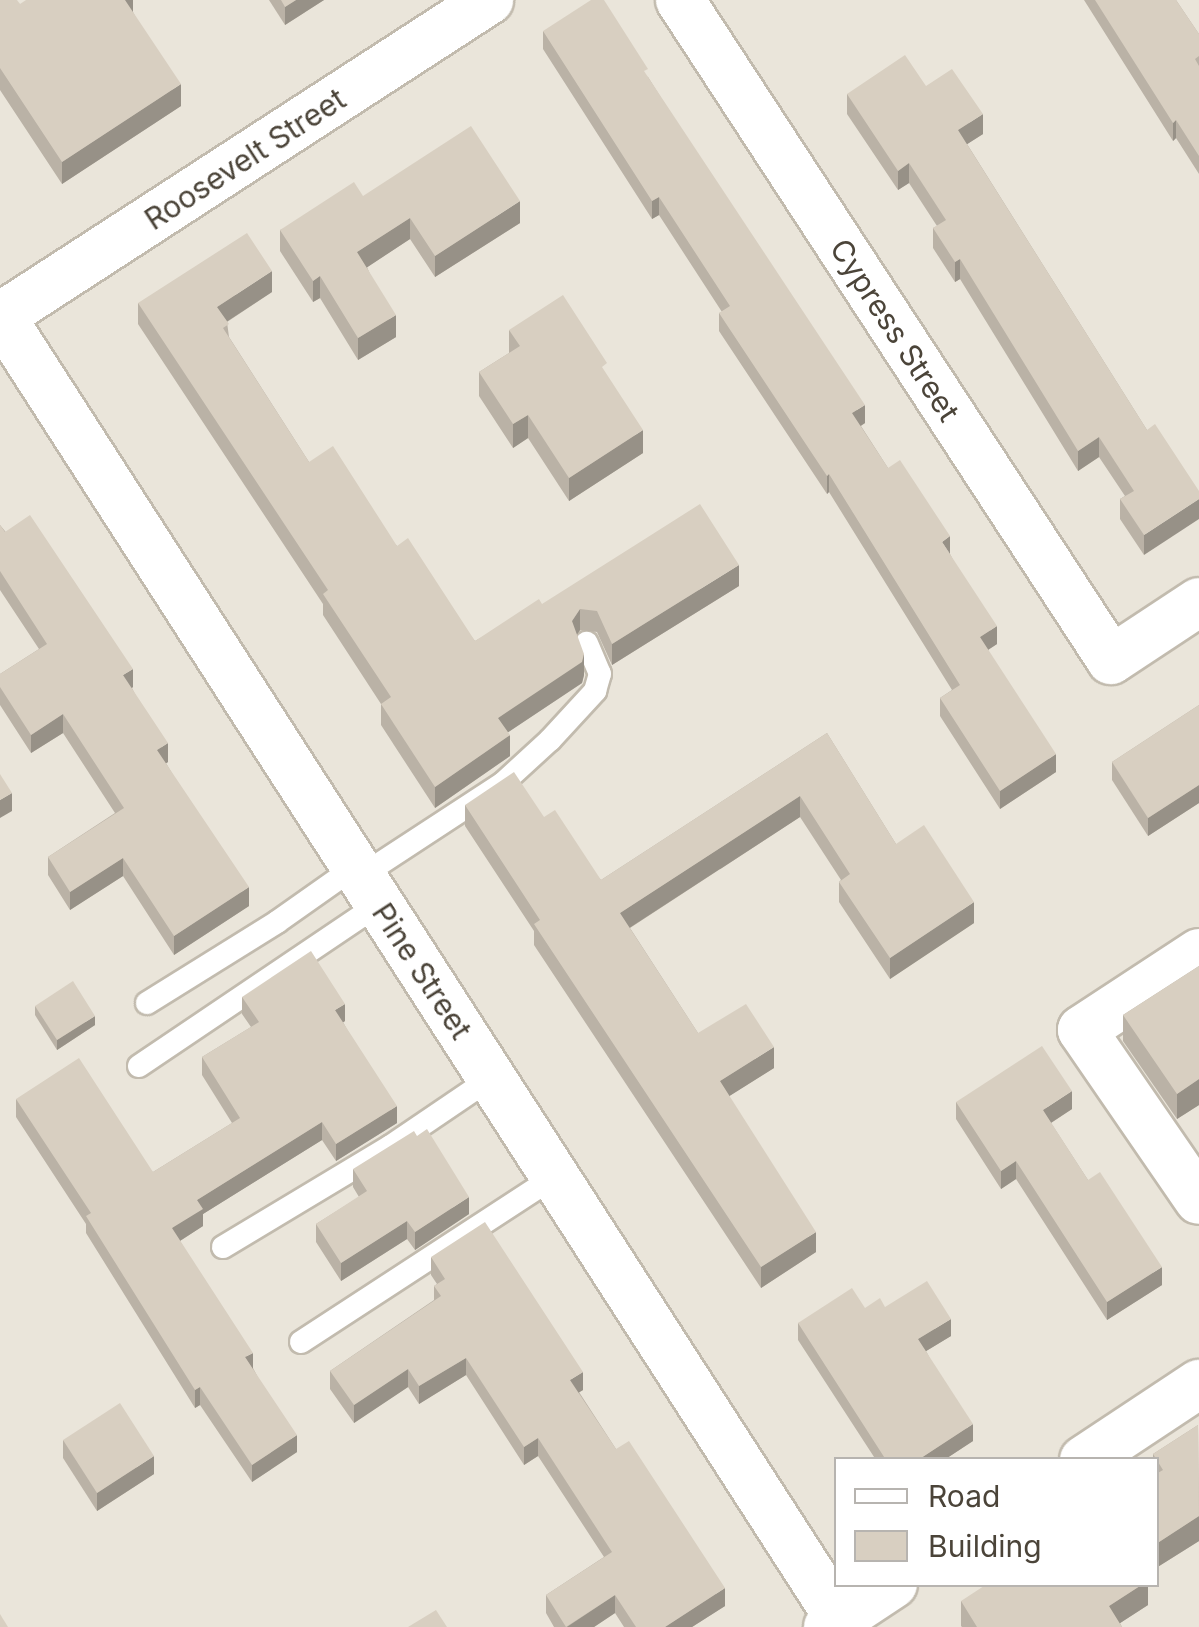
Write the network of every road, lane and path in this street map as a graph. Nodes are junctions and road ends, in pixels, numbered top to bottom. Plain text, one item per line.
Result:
1 (489, 0) edge
2 (680, 0) edge
3 (0, 316) edge
4 (1199, 602) edge
5 (587, 643) dead end
6 (365, 882) junction
7 (1199, 953) edge
8 (147, 1003) dead end
9 (138, 1066) dead end
10 (491, 1078) junction
11 (554, 1177) junction
12 (1199, 1200) edge
13 (224, 1247) dead end
14 (300, 1342) dead end
15 (1199, 1384) edge
16 (1089, 1457) edge
17 (889, 1587) edge
18 (838, 1624) edge

1 - 3 street, Roosevelt Street
2 - 4 street, Cypress Street
3 - 6 street, Pine Street
5 - 6 lane
6 - 8 lane
6 - 9 lane
6 - 10 street, Pine Street
7 - 12 street
10 - 11 street, Pine Street
10 - 13 lane
11 - 14 lane
11 - 18 street, Pine Street
15 - 16 street
17 - 18 street

